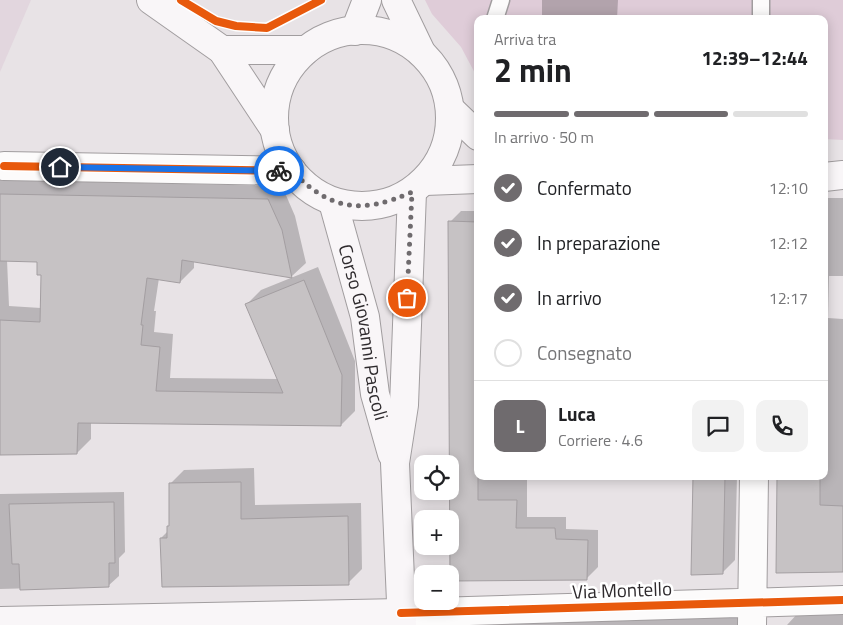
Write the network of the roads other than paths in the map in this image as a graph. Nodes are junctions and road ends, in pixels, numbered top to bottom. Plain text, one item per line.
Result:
1 (151, 0) edge
2 (367, 0) edge
3 (396, 0) edge
4 (501, 0) edge
5 (761, 0) edge
6 (497, 15) edge
7 (761, 15) edge
8 (355, 31) junction
9 (222, 50) junction
10 (306, 50) junction
11 (421, 52) junction
12 (451, 110) junction
13 (275, 130) junction
14 (474, 132) edge
15 (4, 166) dead end
16 (292, 171) junction
17 (474, 179) edge
18 (418, 186) junction
19 (334, 202) junction
20 (394, 463) junction
21 (754, 480) edge
22 (843, 600) edge
23 (752, 614) edge
24 (402, 619) edge
25 (0, 621) edge

1 - 9 main road
2 - 8 main road
3 - 11 main road
4 - 6 lane
5 - 7 lane
8 - 10 main road
8 - 11 main road
9 - 10 main road
9 - 13 main road
10 - 13 main road
11 - 12 main road
12 - 14 main road
12 - 18 main road
13 - 16 main road
15 - 16 street
16 - 19 main road
17 - 18 main road
18 - 19 main road
18 - 20 main road, Corso Giovanni Pascoli
19 - 20 main road, Corso Giovanni Pascoli
20 - 24 main road, Corso Giovanni Pascoli
21 - 23 street
22 - 23 street, Via Montello
23 - 24 street, Via Montello
24 - 25 main road, Via Montello

